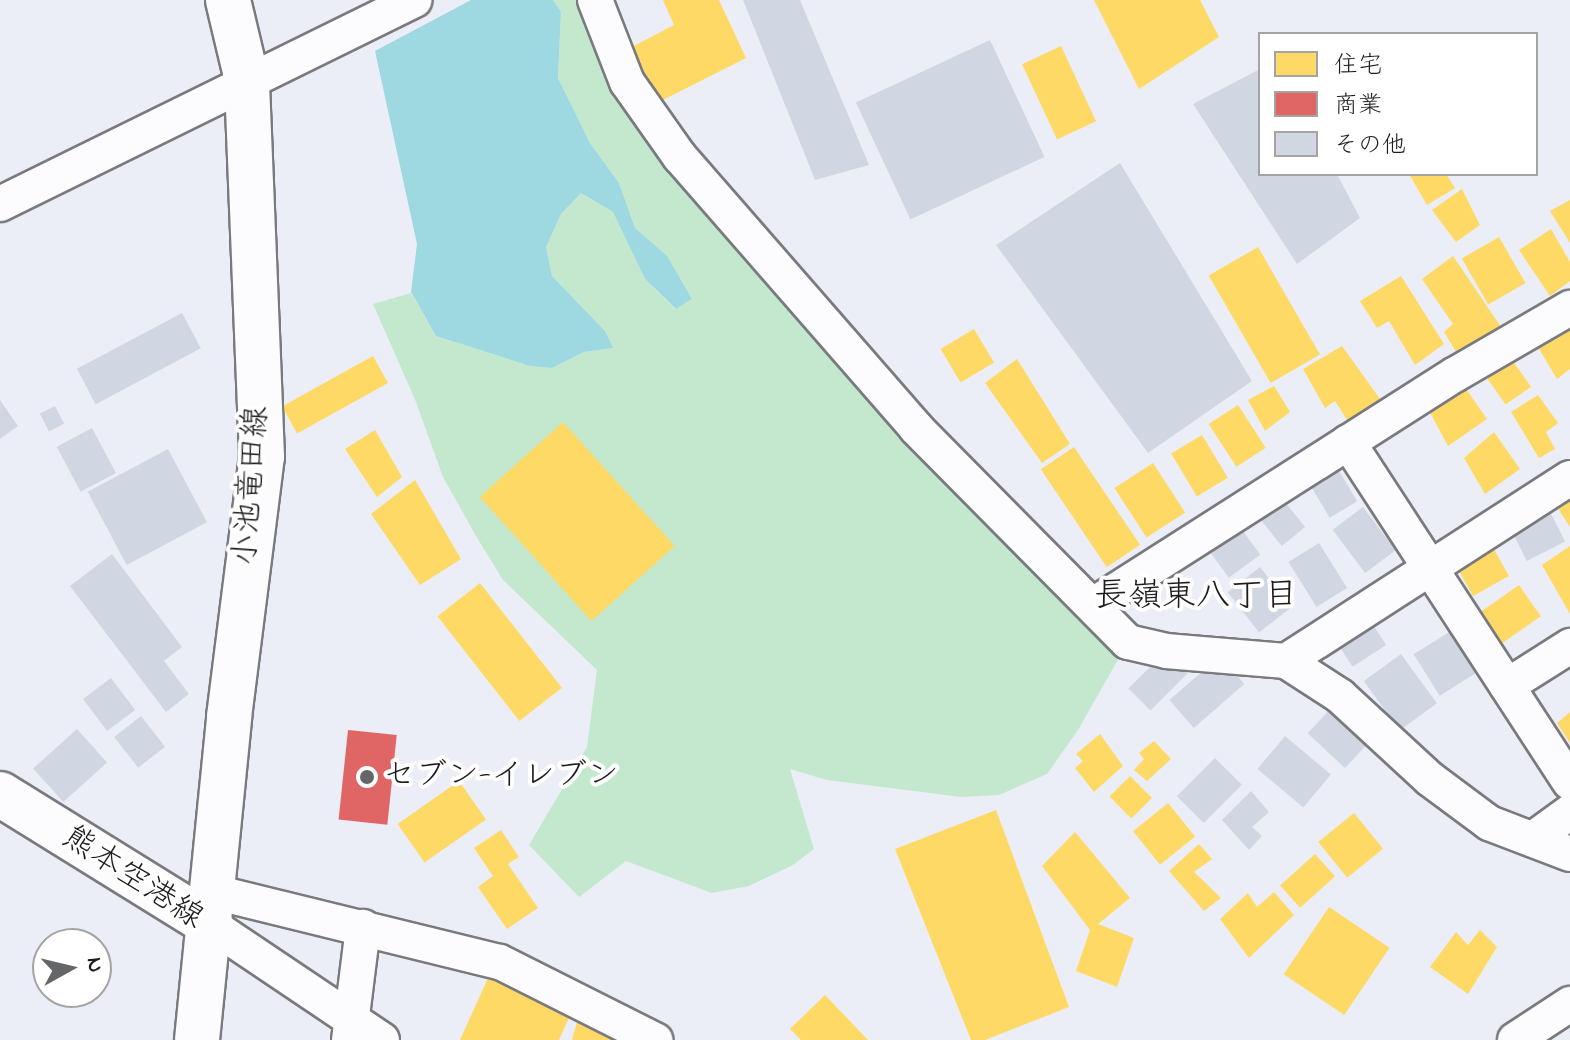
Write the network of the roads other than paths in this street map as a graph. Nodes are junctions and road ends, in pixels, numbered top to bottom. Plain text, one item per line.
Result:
1 (228, 0) edge
2 (414, 0) edge
3 (595, 0) edge
4 (247, 80) junction
5 (0, 204) edge
6 (1570, 308) edge
7 (1348, 442) junction
8 (1570, 478) edge
9 (1430, 568) junction
10 (1093, 605) junction
11 (1570, 646) edge
12 (1286, 661) junction
13 (1507, 686) junction
14 (1570, 782) edge
15 (0, 794) edge
16 (1570, 812) edge
17 (1533, 839) junction
18 (1570, 854) edge
19 (213, 909) junction
20 (363, 927) junction
21 (1570, 1004) edge
22 (350, 1030) edge
23 (197, 1040) edge
24 (382, 1040) edge
25 (655, 1040) edge
26 (1515, 1040) edge

1 - 4 main road, 小池竜田線
2 - 4 street
3 - 10 street
4 - 5 street
4 - 19 main road, 小池竜田線
6 - 7 street
7 - 9 street
7 - 10 street
8 - 9 street
9 - 12 street
9 - 13 street
10 - 12 street
11 - 13 street
12 - 17 street
13 - 14 street
15 - 19 main road, 熊本空港線
16 - 17 street
17 - 18 street
19 - 20 street
19 - 22 street
19 - 23 main road, 熊本空港線
20 - 22 street
20 - 25 street
21 - 26 street
22 - 24 street

